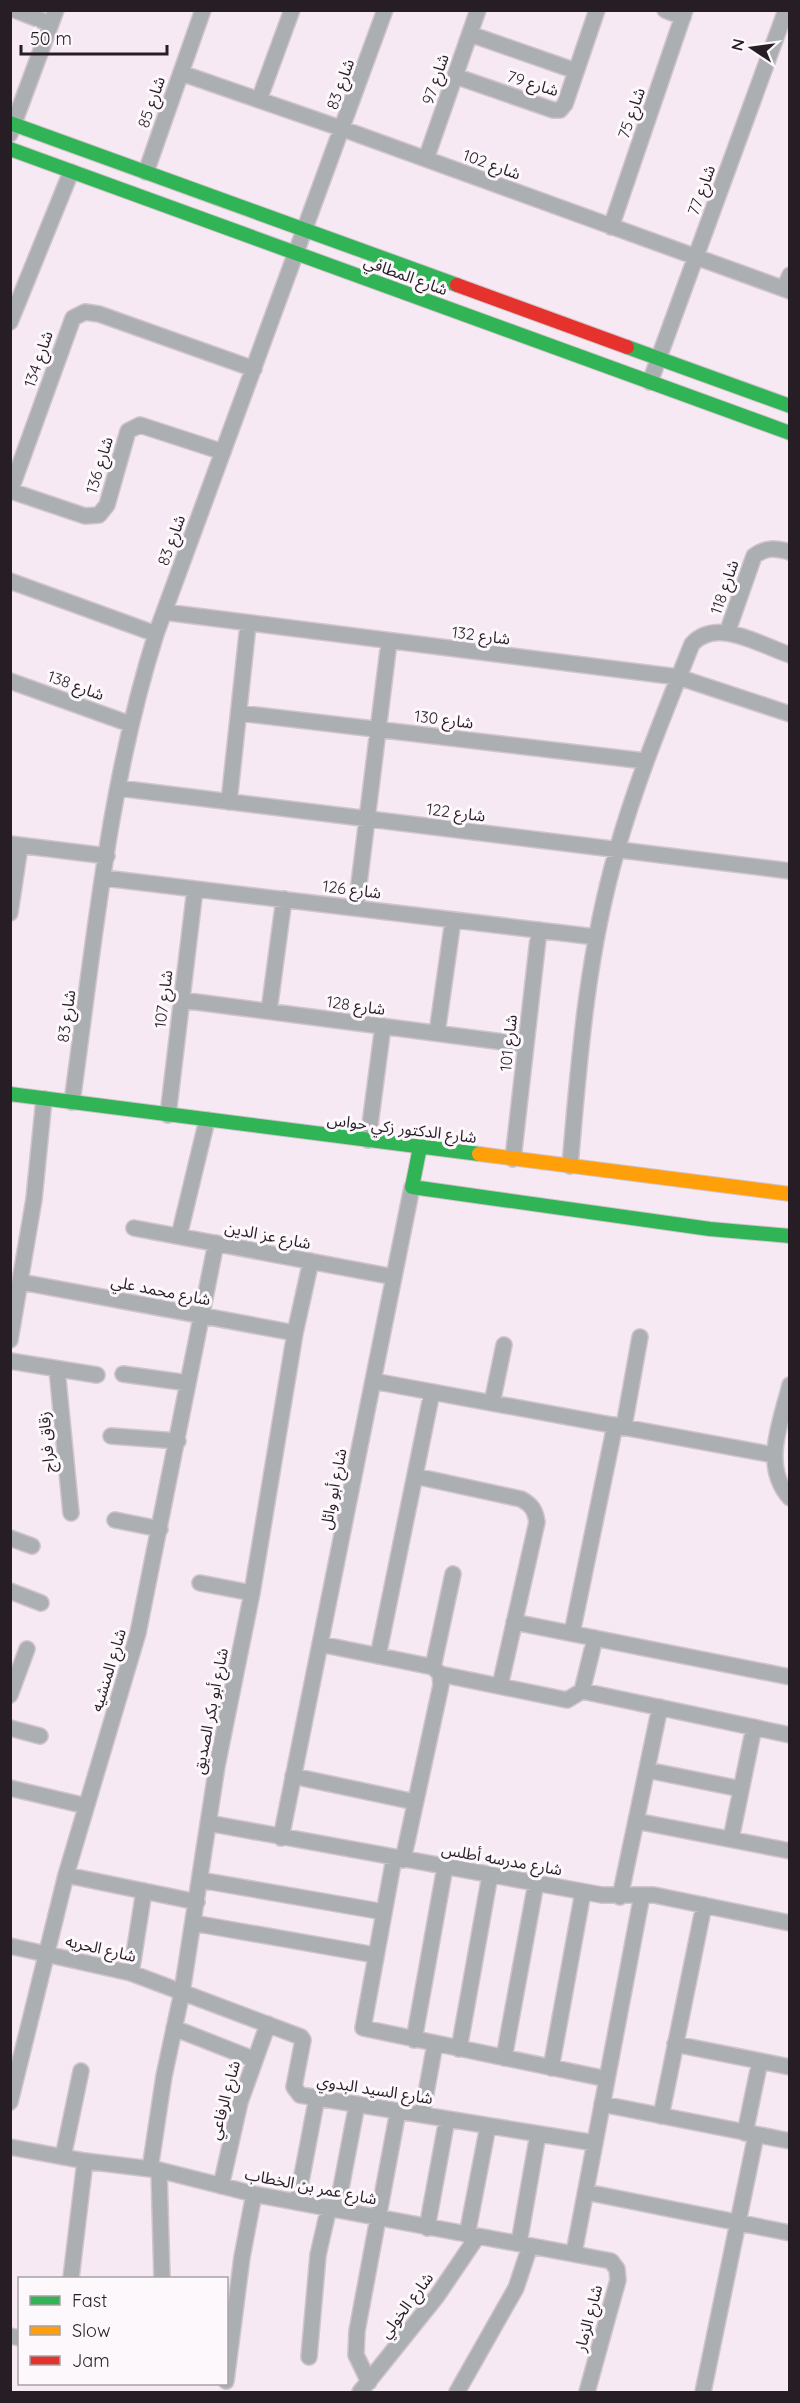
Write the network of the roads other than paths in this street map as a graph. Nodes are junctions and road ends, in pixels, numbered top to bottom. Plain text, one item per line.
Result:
1 (15, 10) edge
2 (203, 10) edge
3 (292, 10) edge
4 (385, 10) edge
5 (478, 10) edge
6 (597, 10) edge
7 (665, 10) edge
8 (786, 10) edge
9 (684, 14) edge
10 (53, 17) edge
11 (470, 34) junction
12 (576, 71) junction
13 (181, 73) junction
14 (455, 76) junction
15 (259, 100) junction
16 (12, 127) edge
17 (343, 129) junction
18 (10, 149) edge
19 (426, 159) junction
20 (71, 172) junction
21 (146, 172) junction
22 (611, 227) junction
23 (305, 230) junction
24 (297, 252) junction
25 (696, 258) junction
26 (788, 285) edge
27 (16, 296) edge
28 (10, 322) edge
29 (659, 358) junction
30 (254, 369) junction
31 (650, 382) junction
32 (789, 406) edge
33 (789, 433) edge
34 (223, 452) junction
35 (11, 492) edge
36 (789, 552) edge
37 (10, 582) edge
38 (164, 612) junction
39 (248, 625) junction
40 (727, 633) junction
41 (156, 634) junction
42 (389, 642) junction
43 (789, 655) edge
44 (678, 677) junction
45 (10, 681) edge
46 (239, 713) junction
47 (789, 714) edge
48 (130, 724) junction
49 (378, 729) junction
50 (645, 761) junction
51 (118, 788) junction
52 (229, 802) junction
53 (367, 819) junction
54 (15, 845) edge
55 (617, 851) junction
56 (107, 856) junction
57 (789, 871) edge
58 (104, 878) junction
59 (195, 889) junction
60 (284, 899) junction
61 (356, 908) junction
62 (10, 913) edge
63 (453, 920) junction
64 (539, 930) junction
65 (597, 937) junction
66 (181, 1000) junction
67 (269, 1011) junction
68 (383, 1026) junction
69 (437, 1033) junction
70 (526, 1045) junction
71 (10, 1094) edge
72 (44, 1099) junction
73 (72, 1102) junction
74 (168, 1115) junction
75 (207, 1120) junction
76 (368, 1140) junction
77 (420, 1147) junction
78 (513, 1159) junction
79 (570, 1166) junction
80 (412, 1187) junction
81 (789, 1194) edge
82 (134, 1228) dead end
83 (179, 1236) junction
84 (789, 1236) edge
85 (216, 1243) junction
86 (311, 1261) junction
87 (394, 1277) junction
88 (21, 1282) junction
89 (201, 1316) junction
90 (295, 1333) junction
91 (640, 1338) dead end
92 (10, 1340) edge
93 (504, 1345) dead end
94 (10, 1361) edge
95 (57, 1369) junction
96 (123, 1374) dead end
97 (98, 1376) dead end
98 (373, 1382) junction
99 (188, 1383) junction
100 (789, 1385) edge
101 (432, 1392) junction
102 (492, 1403) junction
103 (619, 1426) junction
104 (111, 1436) dead end
105 (178, 1441) junction
106 (774, 1455) junction
107 (415, 1476) junction
108 (789, 1498) edge
109 (71, 1513) dead end
110 (115, 1520) dead end
111 (160, 1529) junction
112 (10, 1538) edge
113 (32, 1546) dead end
114 (453, 1574) dead end
115 (200, 1583) dead end
116 (10, 1591) edge
117 (252, 1593) junction
118 (41, 1603) dead end
119 (514, 1622) junction
120 (572, 1633) junction
121 (595, 1638) junction
122 (320, 1644) junction
123 (27, 1648) dead end
124 (378, 1656) junction
125 (437, 1671) junction
126 (789, 1677) edge
127 (500, 1686) junction
128 (582, 1691) junction
129 (10, 1695) edge
130 (660, 1707) junction
131 (754, 1727) junction
132 (10, 1728) edge
133 (789, 1735) edge
134 (40, 1736) dead end
135 (647, 1770) junction
136 (294, 1776) junction
137 (10, 1788) edge
138 (741, 1789) junction
139 (415, 1802) junction
140 (86, 1806) junction
141 (636, 1821) junction
142 (207, 1823) junction
143 (281, 1838) junction
144 (731, 1839) junction
145 (789, 1851) edge
146 (398, 1859) junction
147 (444, 1867) junction
148 (66, 1875) junction
149 (490, 1875) junction
150 (200, 1881) junction
151 (536, 1883) junction
152 (144, 1892) junction
153 (583, 1892) junction
154 (642, 1895) junction
155 (620, 1897) junction
156 (197, 1902) junction
157 (704, 1905) junction
158 (384, 1912) junction
159 (193, 1923) junction
160 (789, 1923) edge
161 (10, 1946) edge
162 (46, 1954) junction
163 (375, 1955) junction
164 (131, 1973) junction
165 (182, 1992) junction
166 (268, 2024) junction
167 (174, 2028) junction
168 (414, 2040) junction
169 (435, 2044) junction
170 (675, 2044) junction
171 (459, 2049) junction
172 (504, 2058) junction
173 (254, 2059) junction
174 (760, 2061) junction
175 (551, 2067) junction
176 (789, 2067) edge
177 (81, 2072) dead end
178 (607, 2079) junction
179 (317, 2097) junction
180 (10, 2102) edge
181 (357, 2104) junction
182 (602, 2104) junction
183 (398, 2111) junction
184 (422, 2115) junction
185 (661, 2116) junction
186 (447, 2119) junction
187 (488, 2126) junction
188 (538, 2134) junction
189 (750, 2134) junction
190 (789, 2141) edge
191 (595, 2143) junction
192 (10, 2147) edge
193 (63, 2157) junction
194 (85, 2161) junction
195 (154, 2169) junction
196 (221, 2186) junction
197 (586, 2192) junction
198 (254, 2194) junction
199 (297, 2202) junction
200 (333, 2208) junction
201 (380, 2218) junction
202 (737, 2222) junction
203 (427, 2228) junction
204 (789, 2233) edge
205 (472, 2236) junction
206 (524, 2244) junction
207 (574, 2253) junction
208 (606, 2259) joint
209 (71, 2277) edge
210 (162, 2277) edge
211 (229, 2348) edge
212 (309, 2357) dead end
213 (364, 2387) edge
214 (457, 2392) edge
215 (586, 2392) edge
216 (703, 2392) edge

1 - 10 street
2 - 13 street, شارع 85
3 - 15 street
4 - 17 street, شارع 83
5 - 11 street, شارع 97
6 - 12 street, شارع 79
7 - 9 street
8 - 25 street, شارع 77
9 - 22 street, شارع 75
10 - 16 street
11 - 12 street, شارع 79
11 - 14 street, شارع 97
12 - 14 street, شارع 79
13 - 15 street, شارع 102
13 - 21 street, شارع 85
14 - 19 street, شارع 97
15 - 17 street, شارع 102
16 - 21 street, شارع المطافي
17 - 19 street, شارع 102
17 - 23 street, شارع 83
18 - 20 street, شارع المطافي
19 - 22 street, شارع 102
20 - 24 street, شارع المطافي
20 - 27 street
21 - 23 street, شارع المطافي
22 - 25 street, شارع 102
23 - 24 street, شارع 83
23 - 29 street, شارع المطافي
24 - 30 street, شارع 83
24 - 31 street, شارع المطافي
25 - 26 street, شارع 102
25 - 29 street, شارع 77
27 - 28 street
29 - 31 street, شارع 77
29 - 32 street, شارع المطافي
30 - 34 street, شارع 83
30 - 35 street, شارع 134
31 - 33 street, شارع المطافي
34 - 35 street, شارع 136
34 - 38 street, شارع 83
36 - 40 street, شارع 118
37 - 41 street
38 - 39 street, شارع 132
38 - 41 street, شارع 83
39 - 42 street, شارع 132
39 - 46 street
40 - 43 street
40 - 44 street
41 - 48 street, شارع 83
42 - 44 street, شارع 132
42 - 49 street
44 - 47 street, شارع 132
44 - 50 street
45 - 48 street, شارع 138
46 - 49 street, شارع 130
46 - 52 street
48 - 51 street, شارع 83
49 - 50 street, شارع 130
49 - 53 street
50 - 55 street
51 - 52 street, شارع 122
51 - 56 street, شارع 83
52 - 53 street, شارع 122
53 - 55 street, شارع 122
53 - 61 street
54 - 56 street
54 - 62 street
55 - 57 street, شارع 122
55 - 65 street
56 - 58 street, شارع 83
58 - 59 street, شارع 126
58 - 73 street, شارع 83
59 - 60 street, شارع 126
59 - 66 street, شارع 107
60 - 61 street, شارع 126
60 - 67 street
61 - 63 street, شارع 126
63 - 64 street, شارع 126
63 - 69 street
64 - 65 street, شارع 126
64 - 70 street, شارع 101
65 - 79 street
66 - 67 street, شارع 128
66 - 74 street, شارع 107
67 - 68 street, شارع 128
68 - 69 street, شارع 128
68 - 76 street
69 - 70 street, شارع 128
70 - 78 street, شارع 101
71 - 72 street, شارع الدكتور زكي حواس
72 - 73 street, شارع الدكتور زكي حواس
72 - 88 street
73 - 74 street, شارع الدكتور زكي حواس
74 - 75 street, شارع الدكتور زكي حواس
75 - 76 street, شارع الدكتور زكي حواس
75 - 83 street
76 - 77 street, شارع الدكتور زكي حواس
77 - 78 street, شارع الدكتور زكي حواس
77 - 80 street, شارع أبو وائل
78 - 79 street, شارع الدكتور زكي حواس
79 - 81 street, شارع الدكتور زكي حواس
80 - 84 street
80 - 87 street, شارع أبو وائل
82 - 83 street, شارع عز الدين
83 - 85 street, شارع عز الدين
85 - 86 street, شارع عز الدين
85 - 89 street, شارع المنشيه
86 - 87 street, شارع عز الدين
86 - 90 street, شارع أبو بكر الصديق
87 - 98 street, شارع أبو وائل
88 - 89 street, شارع محمد علي
88 - 92 street
89 - 90 street, شارع محمد علي
89 - 99 street, شارع المنشيه
90 - 117 street, شارع أبو بكر الصديق
91 - 103 street
93 - 102 street
94 - 95 street
95 - 97 street
95 - 109 street, زقاق فراج
96 - 99 street
98 - 101 street
98 - 122 street, شارع أبو وائل
99 - 105 street, شارع المنشيه
100 - 106 street
101 - 102 street
101 - 107 street
102 - 103 street
103 - 106 street
103 - 120 street
104 - 105 street
105 - 111 street, شارع المنشيه
106 - 108 street
107 - 119 street
107 - 124 street
110 - 111 street
111 - 140 street, شارع المنشيه
112 - 113 street
114 - 125 street
115 - 117 street
116 - 118 street
117 - 142 street, شارع أبو بكر الصديق
119 - 120 street
119 - 127 street
120 - 121 street
121 - 126 street
121 - 128 street
122 - 124 street
122 - 136 street, شارع أبو وائل
123 - 129 street
124 - 125 street
125 - 127 street
125 - 139 street
127 - 128 street
128 - 130 street
130 - 131 street
130 - 135 street
131 - 133 street
131 - 138 street
132 - 134 street
135 - 138 street
135 - 141 street
136 - 139 street
136 - 143 street, شارع أبو وائل
137 - 140 street
138 - 144 street
139 - 146 street
140 - 148 street, شارع المنشيه
141 - 144 street
141 - 155 street
142 - 143 street, شارع مدرسه أطلس
142 - 150 street, شارع أبو بكر الصديق
143 - 146 street, شارع مدرسه أطلس
144 - 145 street
146 - 147 street, شارع مدرسه أطلس
146 - 158 street
147 - 149 street, شارع مدرسه أطلس
147 - 168 street
148 - 152 street
148 - 162 street, شارع المنشيه
149 - 151 street, شارع مدرسه أطلس
149 - 171 street
150 - 156 street, شارع أبو بكر الصديق
150 - 158 street
151 - 153 street, شارع مدرسه أطلس
151 - 172 street
152 - 156 street
152 - 164 street
153 - 155 street, شارع مدرسه أطلس
153 - 175 street
154 - 155 street, شارع مدرسه أطلس
154 - 157 street, شارع مدرسه أطلس
154 - 178 street
156 - 159 street, شارع أبو بكر الصديق
157 - 160 street, شارع مدرسه أطلس
157 - 170 street
158 - 163 street
159 - 163 street
159 - 165 street, شارع أبو بكر الصديق
161 - 162 street, شارع الحريه
162 - 164 street, شارع الحريه
162 - 180 street, شارع المنشيه
163 - 168 street
164 - 165 street, شارع الحريه
165 - 166 street, شارع السيد البدوي
165 - 167 street, شارع أبو بكر الصديق
166 - 173 street, شارع الرفاعي
166 - 179 street, شارع السيد البدوي
167 - 173 street
167 - 195 street, شارع أبو بكر الصديق
168 - 169 street
169 - 171 street
169 - 184 street
170 - 174 street
170 - 185 street
171 - 172 street
172 - 175 street
173 - 196 street, شارع الرفاعي
174 - 176 street
174 - 189 street
175 - 178 street
177 - 193 street
178 - 182 street
179 - 181 street, شارع السيد البدوي
179 - 199 street
181 - 183 street, شارع السيد البدوي
181 - 200 street
182 - 185 street
182 - 191 street
183 - 184 street, شارع السيد البدوي
183 - 201 street
184 - 186 street, شارع السيد البدوي
185 - 189 street
186 - 187 street, شارع السيد البدوي
186 - 203 street
187 - 188 street, شارع السيد البدوي
187 - 205 street
188 - 191 street, شارع السيد البدوي
188 - 206 street
189 - 190 street
189 - 202 street
191 - 197 street
192 - 193 street, شارع عمر بن الخطاب
193 - 194 street, شارع عمر بن الخطاب
194 - 195 street, شارع عمر بن الخطاب
194 - 209 street
195 - 196 street, شارع عمر بن الخطاب
195 - 210 street, شارع أبو بكر الصديق
196 - 198 street, شارع عمر بن الخطاب
197 - 202 street
197 - 207 street
198 - 199 street, شارع عمر بن الخطاب
198 - 211 street
199 - 200 street, شارع عمر بن الخطاب
200 - 201 street, شارع عمر بن الخطاب
200 - 212 street
201 - 203 street, شارع عمر بن الخطاب
201 - 213 street
202 - 204 street
202 - 216 street
203 - 205 street, شارع عمر بن الخطاب
205 - 206 street, شارع عمر بن الخطاب
205 - 213 street, شارع الخولي
206 - 207 street, شارع عمر بن الخطاب
206 - 214 street
207 - 208 street, شارع عمر بن الخطاب
208 - 215 street, شارع الزمار

